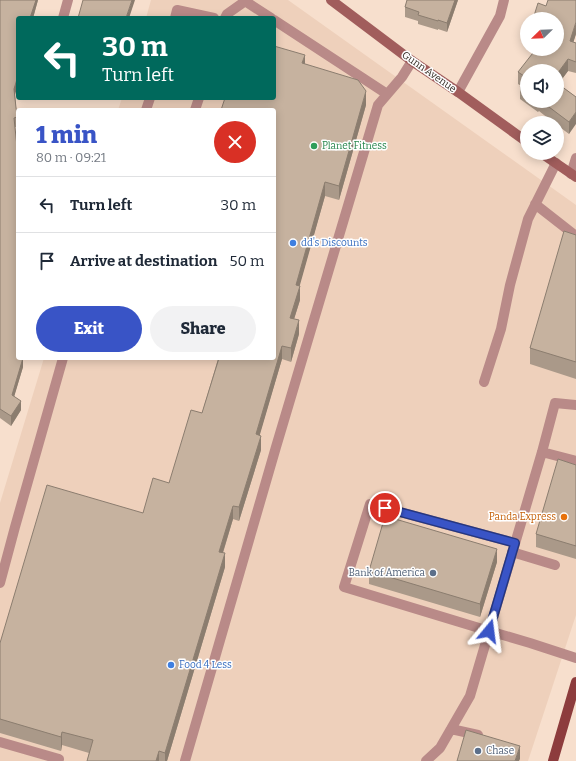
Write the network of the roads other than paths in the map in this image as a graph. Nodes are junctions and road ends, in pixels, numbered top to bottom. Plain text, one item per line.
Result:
1 (68, 0) edge
2 (246, 0) edge
3 (331, 0) edge
4 (504, 0) edge
5 (64, 16) edge
6 (176, 16) edge
7 (205, 16) edge
8 (226, 16) edge
9 (268, 16) edge
10 (276, 21) edge
11 (412, 61) junction
12 (458, 92) junction
13 (387, 94) junction
14 (520, 137) edge
15 (576, 158) edge
16 (552, 160) edge
17 (556, 163) junction
18 (573, 176) edge
19 (535, 204) junction
20 (576, 236) edge
21 (62, 360) edge
22 (484, 382) dead end
23 (576, 405) edge
24 (542, 452) junction
25 (576, 461) edge
26 (514, 547) junction
27 (555, 565) dead end
28 (0, 583) edge
29 (489, 631) junction
30 (576, 658) edge
31 (576, 682) edge
32 (451, 729) junction
33 (488, 738) edge
34 (0, 742) edge
35 (59, 759) dead end
36 (185, 761) edge
37 (426, 761) edge
38 (553, 761) edge

1 - 5 street
2 - 8 street
2 - 9 street
3 - 11 street, Gunn Avenue
4 - 12 street
6 - 7 street
10 - 13 street
11 - 12 street, Gunn Avenue
11 - 13 street
12 - 14 street, Gunn Avenue
13 - 36 street
15 - 18 street
16 - 17 street
17 - 18 street
17 - 19 street
19 - 20 street
19 - 22 street
21 - 28 street
23 - 24 street
24 - 25 street
24 - 26 street
26 - 27 street
26 - 29 street
26 - 29 street
29 - 30 street
29 - 32 street
31 - 38 main road
32 - 33 street
32 - 37 street
34 - 35 street

